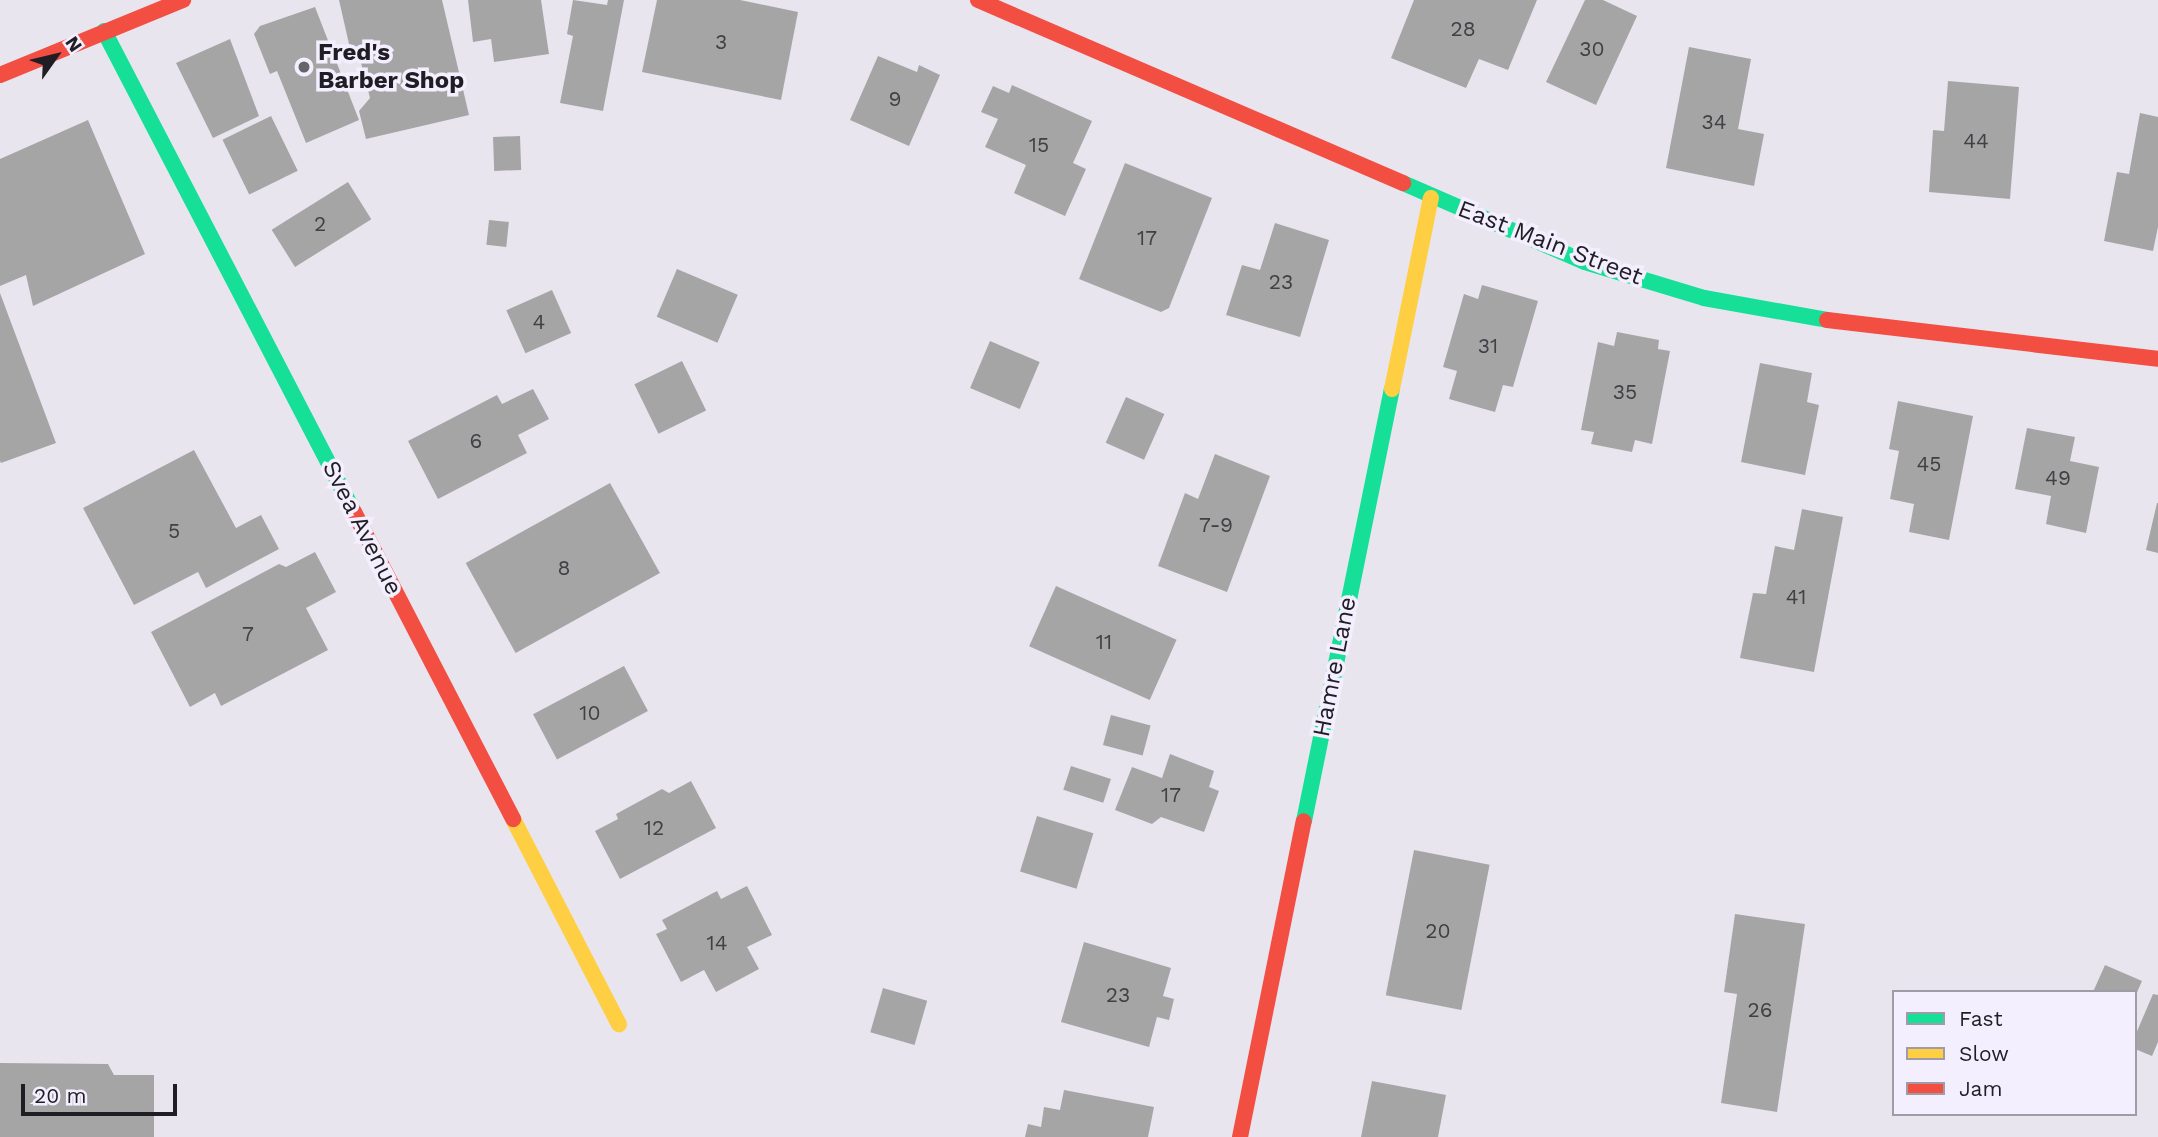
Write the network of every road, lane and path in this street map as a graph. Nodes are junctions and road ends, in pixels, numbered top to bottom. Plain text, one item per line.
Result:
1 (183, 0) edge
2 (978, 0) edge
3 (104, 32) junction
4 (0, 75) edge
5 (1431, 198) junction
6 (2158, 359) edge
7 (619, 1024) dead end
8 (1240, 1137) edge

1 - 3 street
2 - 5 street, East Main Street
3 - 4 street
3 - 7 street, Svea Avenue
5 - 6 street, East Main Street
5 - 8 street, Hamre Lane

